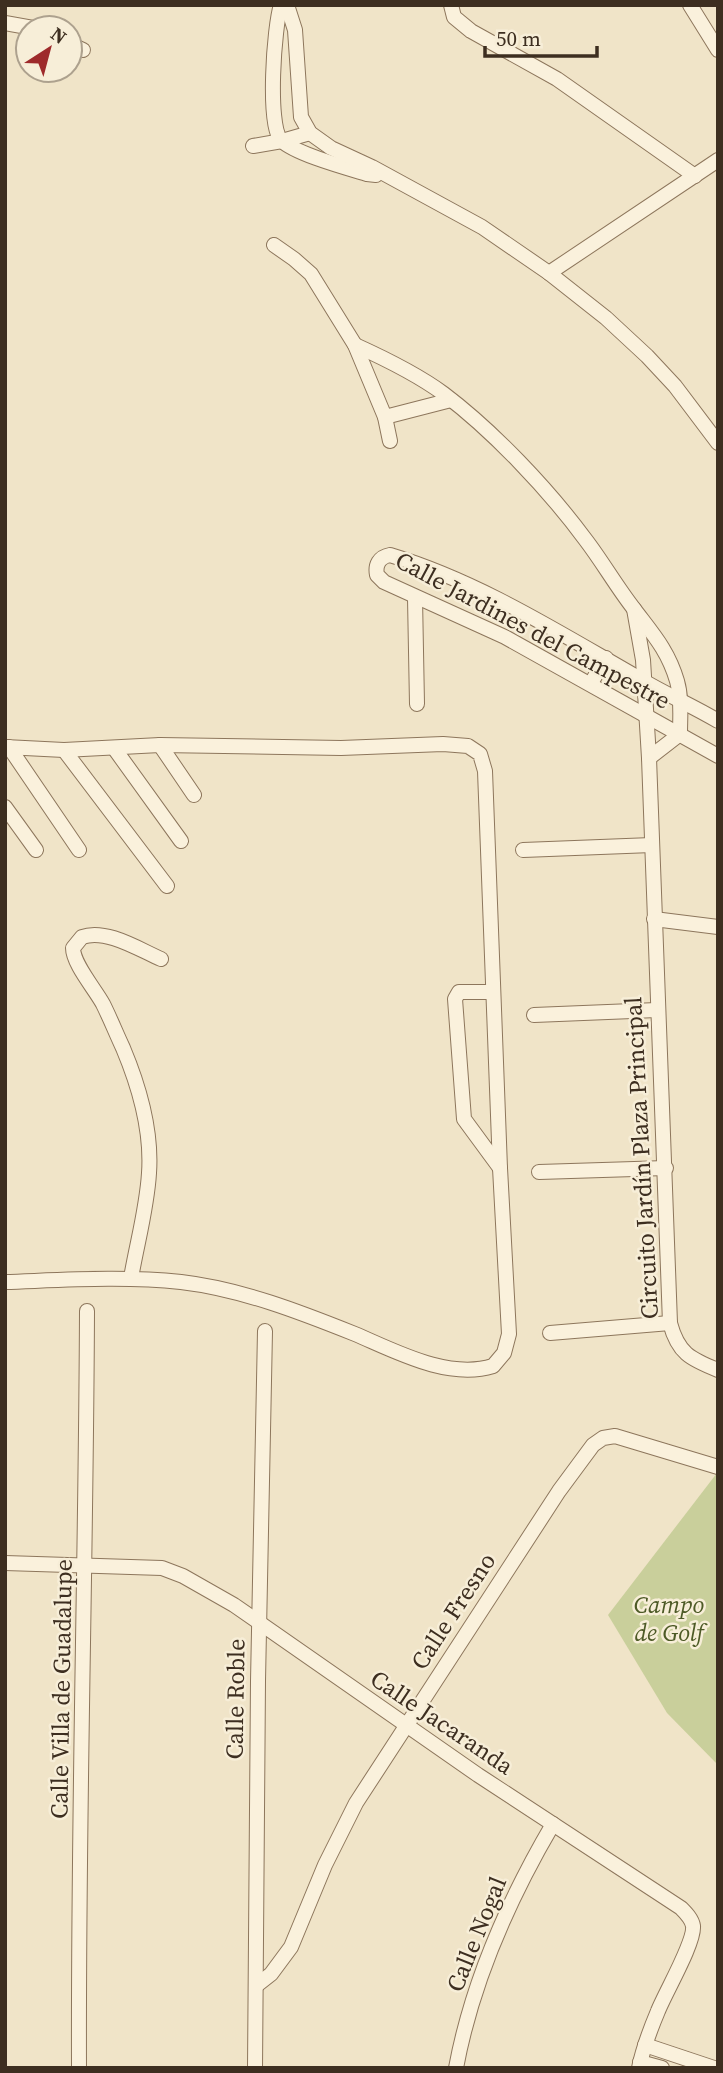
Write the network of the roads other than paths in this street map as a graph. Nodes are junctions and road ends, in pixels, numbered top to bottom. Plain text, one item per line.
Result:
1 (281, 5) edge
2 (287, 5) edge
3 (450, 5) edge
4 (690, 5) edge
5 (718, 50) edge
6 (310, 133) junction
7 (282, 141) junction
8 (253, 146) dead end
9 (718, 160) edge
10 (384, 175) junction
11 (695, 176) junction
12 (274, 245) dead end
13 (548, 273) junction
14 (355, 345) junction
15 (451, 400) junction
16 (385, 417) junction
17 (390, 441) dead end
18 (718, 443) edge
19 (415, 598) junction
20 (634, 609) junction
21 (606, 659) junction
22 (645, 682) junction
23 (591, 683) junction
24 (680, 698) junction
25 (417, 704) dead end
26 (646, 716) junction
27 (718, 721) edge
28 (680, 734) junction
29 (160, 745) junction
30 (7, 747) edge
31 (114, 748) junction
32 (64, 750) junction
33 (718, 755) edge
34 (649, 758) junction
35 (194, 795) dead end
36 (5, 807) edge
37 (181, 841) dead end
38 (652, 845) junction
39 (36, 850) dead end
40 (79, 850) dead end
41 (523, 850) dead end
42 (167, 886) dead end
43 (654, 919) junction
44 (718, 927) edge
45 (161, 959) dead end
46 (493, 992) junction
47 (657, 1010) junction
48 (534, 1015) dead end
49 (500, 1168) junction
50 (666, 1168) junction
51 (539, 1172) dead end
52 (131, 1278) junction
53 (5, 1282) edge
54 (87, 1311) dead end
55 (670, 1324) junction
56 (265, 1331) dead end
57 (550, 1333) dead end
58 (718, 1370) edge
59 (718, 1466) edge
60 (5, 1563) edge
61 (86, 1564) junction
62 (259, 1623) junction
63 (405, 1725) junction
64 (553, 1824) junction
65 (257, 1985) junction
66 (645, 2045) junction
67 (640, 2065) edge
68 (79, 2068) edge
69 (255, 2068) edge
70 (456, 2068) edge
71 (662, 2068) edge
72 (714, 2068) edge

1 - 7 street
2 - 6 street
3 - 11 street
4 - 5 street
6 - 7 street
6 - 10 street
7 - 8 street
7 - 10 street
9 - 11 street
10 - 13 street
11 - 13 street
12 - 14 street
13 - 18 street
14 - 15 street
14 - 16 street
15 - 16 street
15 - 20 street
16 - 17 street
19 - 21 street, Calle Jardines del Campestre
19 - 23 street, Calle Jardines del Campestre
19 - 25 street
20 - 22 street, Circuito Jardín Plaza Principal
20 - 24 street
21 - 22 street, Calle Jardines del Campestre
21 - 23 street
22 - 24 street, Calle Jardines del Campestre
22 - 26 street, Circuito Jardín Plaza Principal
23 - 26 street, Calle Jardines del Campestre
24 - 27 street, Calle Jardines del Campestre
24 - 28 street
26 - 28 street, Calle Jardines del Campestre
26 - 34 street, Circuito Jardín Plaza Principal
28 - 33 street, Calle Jardines del Campestre
28 - 34 street
29 - 31 street
29 - 35 street
29 - 46 street
30 - 32 street
30 - 40 street
31 - 32 street
31 - 37 street
32 - 42 street
34 - 38 street, Circuito Jardín Plaza Principal
36 - 39 street
38 - 41 street
38 - 43 street, Circuito Jardín Plaza Principal
43 - 44 street
43 - 47 street, Circuito Jardín Plaza Principal
45 - 52 street
46 - 49 street
46 - 49 street
47 - 48 street
47 - 50 street, Circuito Jardín Plaza Principal
49 - 52 street
50 - 51 street
50 - 55 street, Circuito Jardín Plaza Principal
52 - 53 street
54 - 61 street, Calle Villa de Guadalupe
55 - 57 street
55 - 58 street, Circuito Jardín Plaza Principal
56 - 62 street, Calle Roble
59 - 63 street, Calle Fresno
60 - 61 street, Calle Jacaranda
61 - 62 street, Calle Jacaranda
61 - 68 street, Calle Villa de Guadalupe
62 - 63 street, Calle Jacaranda
62 - 65 street, Calle Roble
63 - 64 street, Calle Jacaranda
63 - 65 street, Calle Fresno
64 - 66 street, Calle Jacaranda
64 - 70 street, Calle Nogal
65 - 69 street, Calle Roble
66 - 67 street, Calle Jacaranda
66 - 72 street
67 - 71 street

